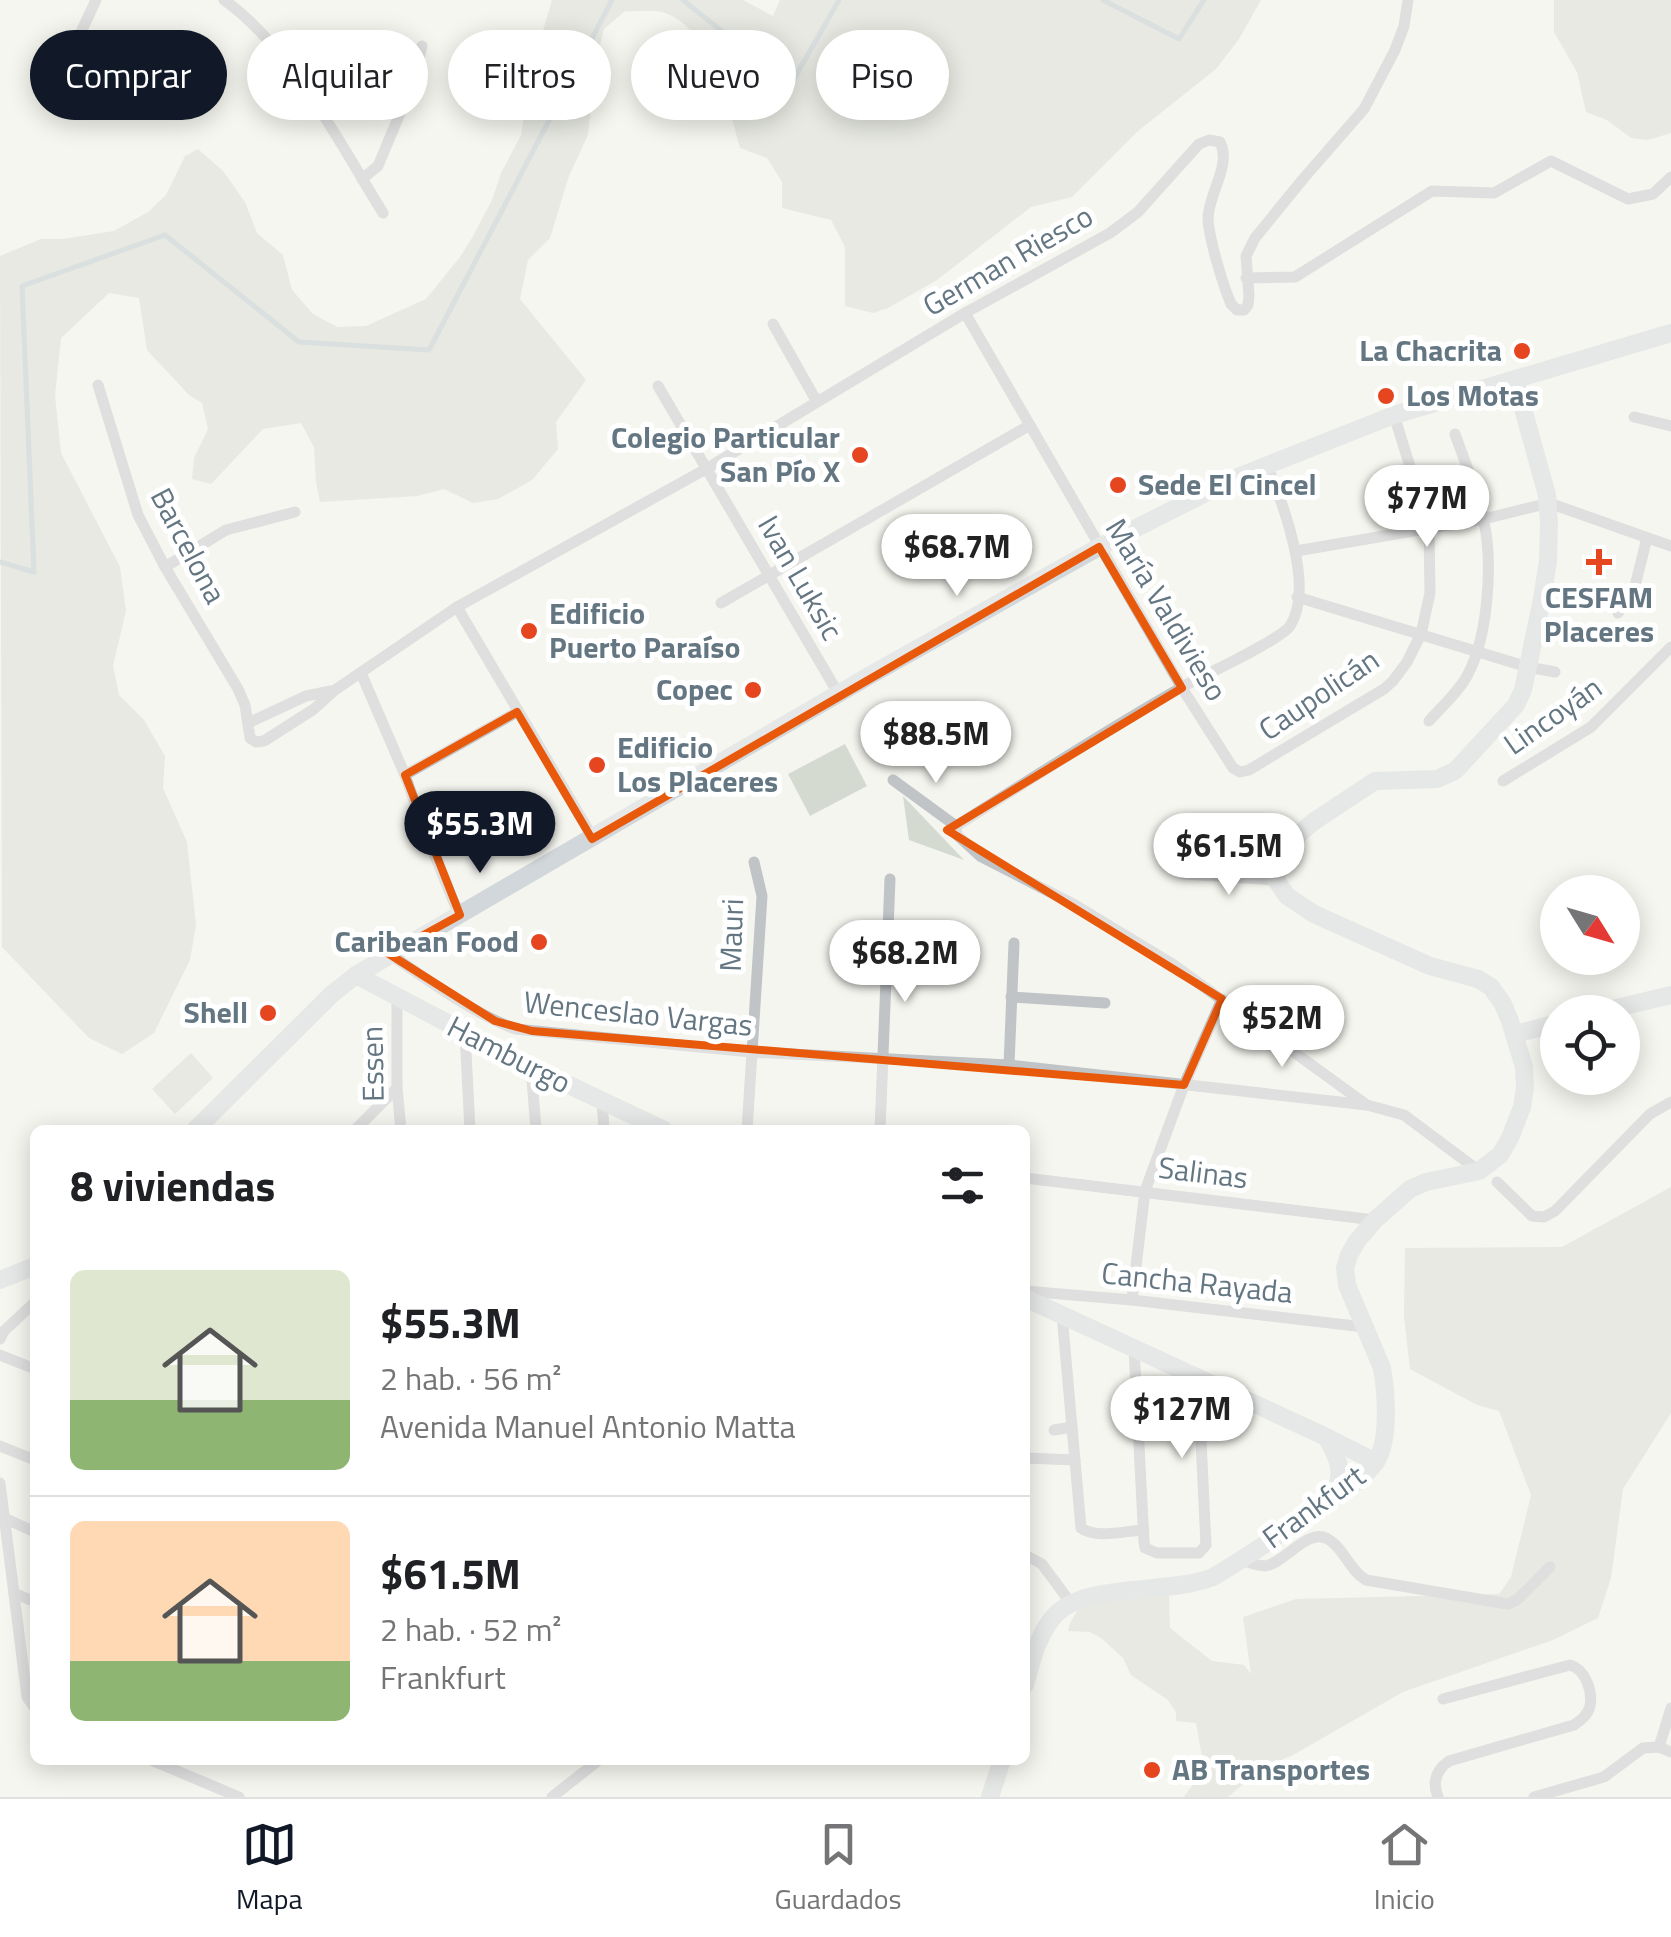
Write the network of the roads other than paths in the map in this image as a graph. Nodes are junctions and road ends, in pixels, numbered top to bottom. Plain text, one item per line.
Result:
1 (96, 0) edge
2 (224, 0) edge
3 (1408, 0) edge
4 (82, 30) edge
5 (397, 120) edge
6 (1671, 178) edge
7 (362, 179) junction
8 (383, 212) dead end
9 (1246, 278) junction
10 (965, 313) junction
11 (773, 324) dead end
12 (1671, 333) edge
13 (1515, 380) junction
14 (98, 385) dead end
15 (658, 386) dead end
16 (817, 402) junction
17 (1394, 416) junction
18 (1634, 417) dead end
19 (1030, 425) junction
20 (1671, 426) edge
21 (1455, 434) dead end
22 (1266, 464) junction
23 (706, 468) junction
24 (1549, 503) junction
25 (296, 512) dead end
26 (1484, 519) junction
27 (1429, 528) junction
28 (1647, 538) junction
29 (1671, 546) edge
30 (1099, 547) junction
31 (1296, 552) junction
32 (165, 567) junction
33 (770, 575) junction
34 (1297, 600) junction
35 (722, 602) dead end
36 (457, 607) junction
37 (1618, 613) dead end
38 (1421, 634) junction
39 (1671, 648) edge
40 (1477, 652) junction
41 (1528, 667) junction
42 (361, 672) junction
43 (1555, 672) dead end
44 (1182, 688) junction
45 (335, 690) junction
46 (838, 693) junction
47 (517, 712) junction
48 (1429, 722) dead end
49 (248, 724) junction
50 (1240, 772) joint
51 (405, 775) junction
52 (893, 780) dead end
53 (1504, 780) dead end
54 (956, 826) junction
55 (593, 838) junction
56 (754, 862) dead end
57 (1183, 874) dead end
58 (890, 879) dead end
59 (1276, 880) junction
60 (459, 915) junction
61 (1014, 944) dead end
62 (389, 954) junction
63 (356, 975) junction
64 (1671, 995) edge
65 (397, 997) junction
66 (1012, 997) junction
67 (1222, 999) junction
68 (1640, 1002) edge
69 (1105, 1003) dead end
70 (1540, 1028) edge
71 (464, 1033) junction
72 (1515, 1034) junction
73 (751, 1052) junction
74 (882, 1059) junction
75 (1008, 1066) junction
76 (532, 1067) junction
77 (1184, 1085) junction
78 (397, 1088) junction
79 (602, 1102) junction
80 (1671, 1102) edge
81 (1367, 1105) junction
82 (200, 1125) edge
83 (360, 1125) edge
84 (400, 1125) edge
85 (470, 1125) edge
86 (536, 1125) edge
87 (604, 1125) edge
88 (653, 1125) edge
89 (746, 1125) edge
90 (880, 1125) edge
91 (1479, 1171) junction
92 (1030, 1179) edge
93 (1497, 1182) dead end
94 (1144, 1192) junction
95 (1375, 1220) junction
96 (30, 1268) edge
97 (0, 1280) edge
98 (1030, 1294) edge
99 (1030, 1297) edge
100 (1132, 1300) junction
101 (30, 1307) edge
102 (1062, 1314) junction
103 (1364, 1326) junction
104 (1, 1334) edge
105 (1134, 1348) junction
106 (0, 1355) edge
107 (30, 1367) edge
108 (1198, 1378) junction
109 (1072, 1427) junction
110 (1054, 1430) dead end
111 (1326, 1438) junction
112 (0, 1446) edge
113 (30, 1458) edge
114 (1030, 1458) edge
115 (1074, 1460) junction
116 (1376, 1462) junction
117 (0, 1483) edge
118 (1335, 1497) junction
119 (4, 1518) junction
120 (30, 1530) edge
121 (1144, 1530) junction
122 (1030, 1558) edge
123 (1241, 1560) junction
124 (1550, 1567) dead end
125 (14, 1593) junction
126 (30, 1600) edge
127 (1070, 1602) junction
128 (1030, 1672) edge
129 (1443, 1699) dead end
130 (30, 1701) edge
131 (1671, 1708) edge
132 (1665, 1749) edge
133 (164, 1765) edge
134 (593, 1765) edge
135 (1000, 1765) edge
136 (239, 1797) edge
137 (552, 1797) edge
138 (990, 1797) edge
139 (1438, 1797) edge
140 (1534, 1797) edge

1 - 4 street
2 - 7 street
3 - 9 street, German Riesco
5 - 7 street
6 - 9 street
7 - 8 street
9 - 10 street, German Riesco
10 - 16 street, German Riesco
10 - 19 street, María Valdivieso
11 - 16 street
12 - 13 street
13 - 17 street
13 - 24 street
14 - 32 street, Barcelona
15 - 23 street, Ivan Luksic
16 - 23 street, German Riesco
17 - 22 street
17 - 27 street, Caupolicán
18 - 20 street
19 - 30 street, María Valdivieso
19 - 33 street
21 - 26 street
22 - 30 street
22 - 31 street
23 - 33 street, Ivan Luksic
23 - 36 street, German Riesco
24 - 26 street
24 - 28 street
24 - 41 street
25 - 32 street
26 - 27 street
26 - 40 street
27 - 31 street
27 - 38 street, Caupolicán
28 - 29 street
28 - 37 street
30 - 44 street, María Valdivieso
30 - 46 street
31 - 34 street
32 - 49 street, Barcelona
33 - 35 street
33 - 46 street, Ivan Luksic
34 - 38 street
34 - 44 street
36 - 42 street, German Riesco
36 - 47 street
38 - 40 street
38 - 50 street, Caupolicán
39 - 53 street, Lincoyán
40 - 41 street
40 - 48 street
41 - 43 street
41 - 59 street
42 - 45 street, German Riesco
42 - 51 street
44 - 50 street, María Valdivieso
44 - 54 street
45 - 49 street, German Riesco
45 - 49 street, German Riesco
46 - 55 street
47 - 51 street
47 - 55 street
51 - 60 street
52 - 54 street
54 - 67 street
55 - 60 street
56 - 73 street, Mauri
57 - 59 street
58 - 74 street
59 - 72 street
60 - 62 street
61 - 66 street
62 - 63 street
62 - 73 street, Wenceslao Vargas
63 - 65 street, Hamburgo
63 - 82 street
64 - 68 street
65 - 71 street, Hamburgo
65 - 78 street, Essen
66 - 69 street
66 - 75 street
67 - 77 street
67 - 81 street
70 - 72 street
71 - 76 street, Hamburgo
71 - 85 street
72 - 91 street
73 - 74 street, Wenceslao Vargas
73 - 89 street, Mauri
74 - 75 street, Wenceslao Vargas
74 - 90 street
75 - 77 street, Wenceslao Vargas
76 - 79 street, Hamburgo
76 - 86 street
77 - 81 street, Wenceslao Vargas
77 - 94 street
78 - 83 street
78 - 84 street, Essen
79 - 87 street
79 - 88 street, Hamburgo
80 - 93 street
81 - 91 street, Wenceslao Vargas
91 - 95 street, Frankfurt
92 - 94 street, Salinas
94 - 95 street, Salinas
94 - 100 street
95 - 103 street, Frankfurt
96 - 97 street
98 - 100 street, Cancha Rayada
99 - 102 street
100 - 103 street, Cancha Rayada
101 - 104 street
102 - 105 street
102 - 109 street
103 - 116 street, Frankfurt
105 - 108 street
105 - 121 street
106 - 107 street
108 - 111 street
108 - 121 street
109 - 110 street
109 - 115 street
111 - 116 street
111 - 118 street
112 - 113 street
114 - 115 street
115 - 121 street
116 - 118 street, Frankfurt
117 - 119 street
118 - 123 street, Frankfurt
119 - 120 street
119 - 125 street
122 - 127 street
123 - 124 street
123 - 127 street, Frankfurt
125 - 126 street
125 - 130 street
127 - 128 street
129 - 139 street
131 - 132 street
132 - 140 street
133 - 136 street
134 - 137 street
135 - 138 street

